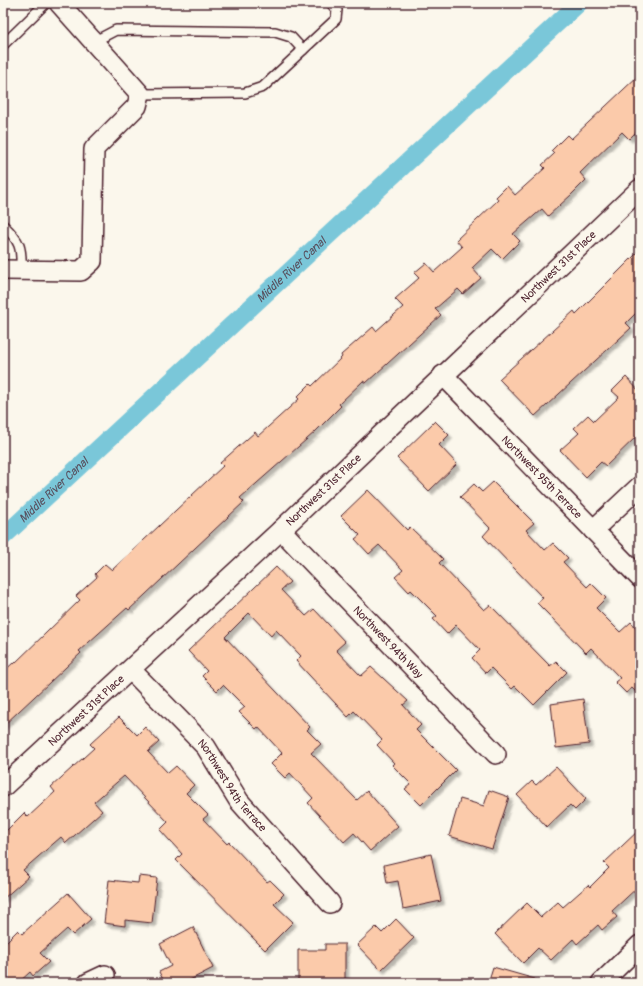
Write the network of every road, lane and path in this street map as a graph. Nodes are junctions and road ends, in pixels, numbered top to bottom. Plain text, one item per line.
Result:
1 (46, 3) edge
2 (59, 3) edge
3 (331, 3) edge
4 (93, 42) junction
5 (3, 45) edge
6 (303, 50) junction
7 (140, 94) junction
8 (640, 189) edge
9 (3, 225) edge
10 (12, 270) edge
11 (443, 375) junction
12 (640, 486) edge
13 (281, 530) junction
14 (593, 530) junction
15 (640, 578) edge
16 (131, 670) junction
17 (496, 754) dead end
18 (3, 787) edge
19 (330, 903) dead end
20 (640, 945) edge
21 (601, 983) edge

1 - 5 lane
2 - 4 street
3 - 6 lane
4 - 6 lane
4 - 7 street
6 - 7 lane
7 - 10 street
8 - 11 street, Northwest 31st Place
9 - 10 lane
11 - 13 street, Northwest 31st Place
11 - 14 street, Northwest 95th Terrace
12 - 14 street
13 - 16 street, Northwest 31st Place
13 - 17 street, Northwest 94th Way
14 - 15 street, Northwest 95th Terrace
16 - 18 street, Northwest 31st Place
16 - 19 street, Northwest 94th Terrace
20 - 21 street

